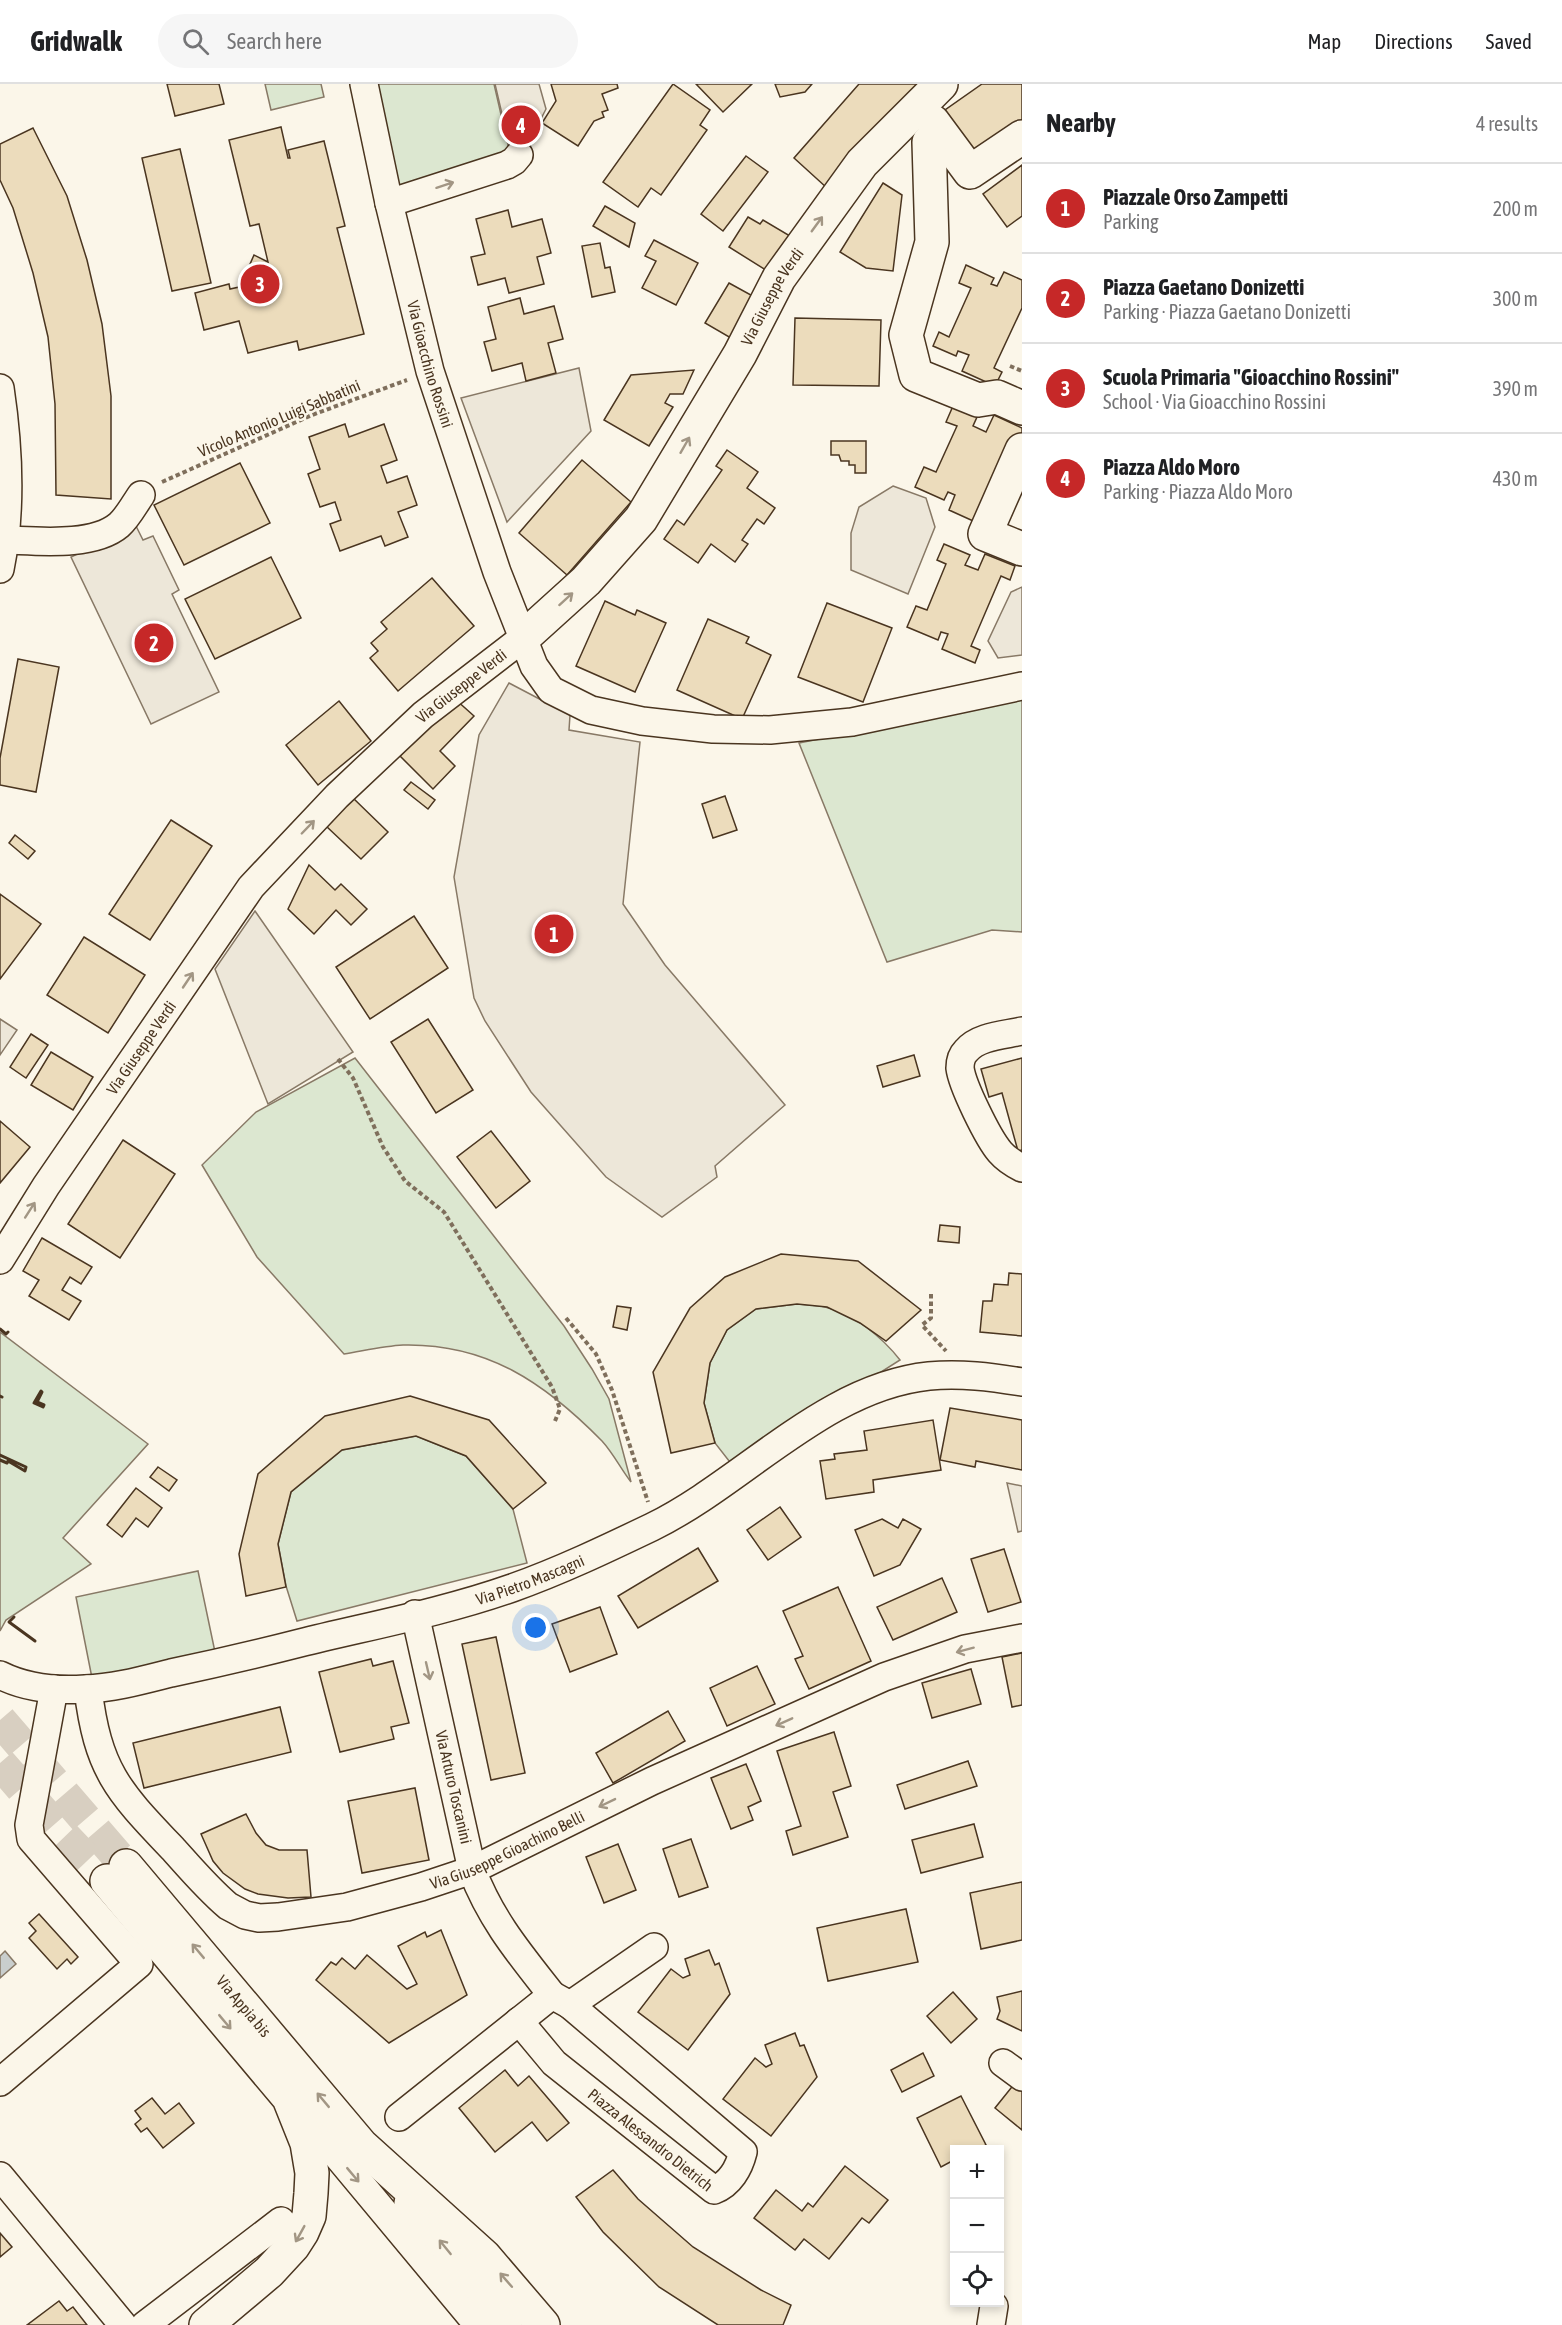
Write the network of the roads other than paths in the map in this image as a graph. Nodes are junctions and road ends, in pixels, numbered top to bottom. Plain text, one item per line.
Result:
1 (364, 84) edge
2 (941, 84) edge
3 (925, 124) junction
4 (1022, 137) edge
5 (519, 155) dead end
6 (389, 202) junction
7 (0, 388) edge
8 (1022, 408) edge
9 (1022, 450) edge
10 (141, 495) road end
11 (6, 540) junction
12 (1022, 549) edge
13 (0, 569) edge
14 (523, 638) junction
15 (1022, 686) edge
16 (1022, 1031) edge
17 (1022, 1168) edge
18 (0, 1260) edge
19 (1022, 1382) edge
20 (415, 1614) junction
21 (1022, 1638) edge
22 (0, 1675) edge
23 (54, 1689) junction
24 (88, 1689) junction
25 (472, 1870) junction
26 (654, 1947) dead end
27 (561, 2000) junction
28 (519, 2021) junction
29 (0, 2082) edge
30 (289, 2098) junction
31 (399, 2117) dead end
32 (361, 2145) junction
33 (0, 2176) edge
34 (281, 2221) dead end
35 (123, 2325) edge
36 (145, 2325) edge
37 (206, 2325) edge
38 (478, 2325) edge
39 (508, 2325) edge
40 (543, 2325) edge

1 - 6 street, Via Gioacchino Rossini
2 - 3 main road, Via Giuseppe Verdi
3 - 4 main road
3 - 8 main road
14 -> 3 main road, Via Giuseppe Verdi
6 -> 5 street
6 - 14 street, Via Gioacchino Rossini
7 - 11 street
9 - 12 main road
10 - 11 street
11 - 13 street
14 - 15 street, Via Gioacchino Rossini
18 -> 14 street, Via Giuseppe Verdi
16 - 17 street
19 - 20 street, Via Pietro Mascagni
20 - 24 street, Via Pietro Mascagni
20 -> 25 street, Via Arturo Toscanini
21 -> 25 street, Via Giuseppe Gioachino Belli
22 - 23 street, Via Pietro Mascagni
23 - 24 street, Via Pietro Mascagni
23 - 29 street
24 - 25 street, Via Giuseppe Gioachino Belli
25 - 27 street, Via Arturo Toscanini
26 - 27 street
27 - 28 street
27 - 28 street, Piazza Alessandro Dietrich
28 - 31 street
32 -> 30 main road, Via Appia bis
30 -> 37 main road
30 -> 38 street
39 -> 32 street
40 -> 32 main road, Via Appia bis
33 - 35 street
34 - 36 street

